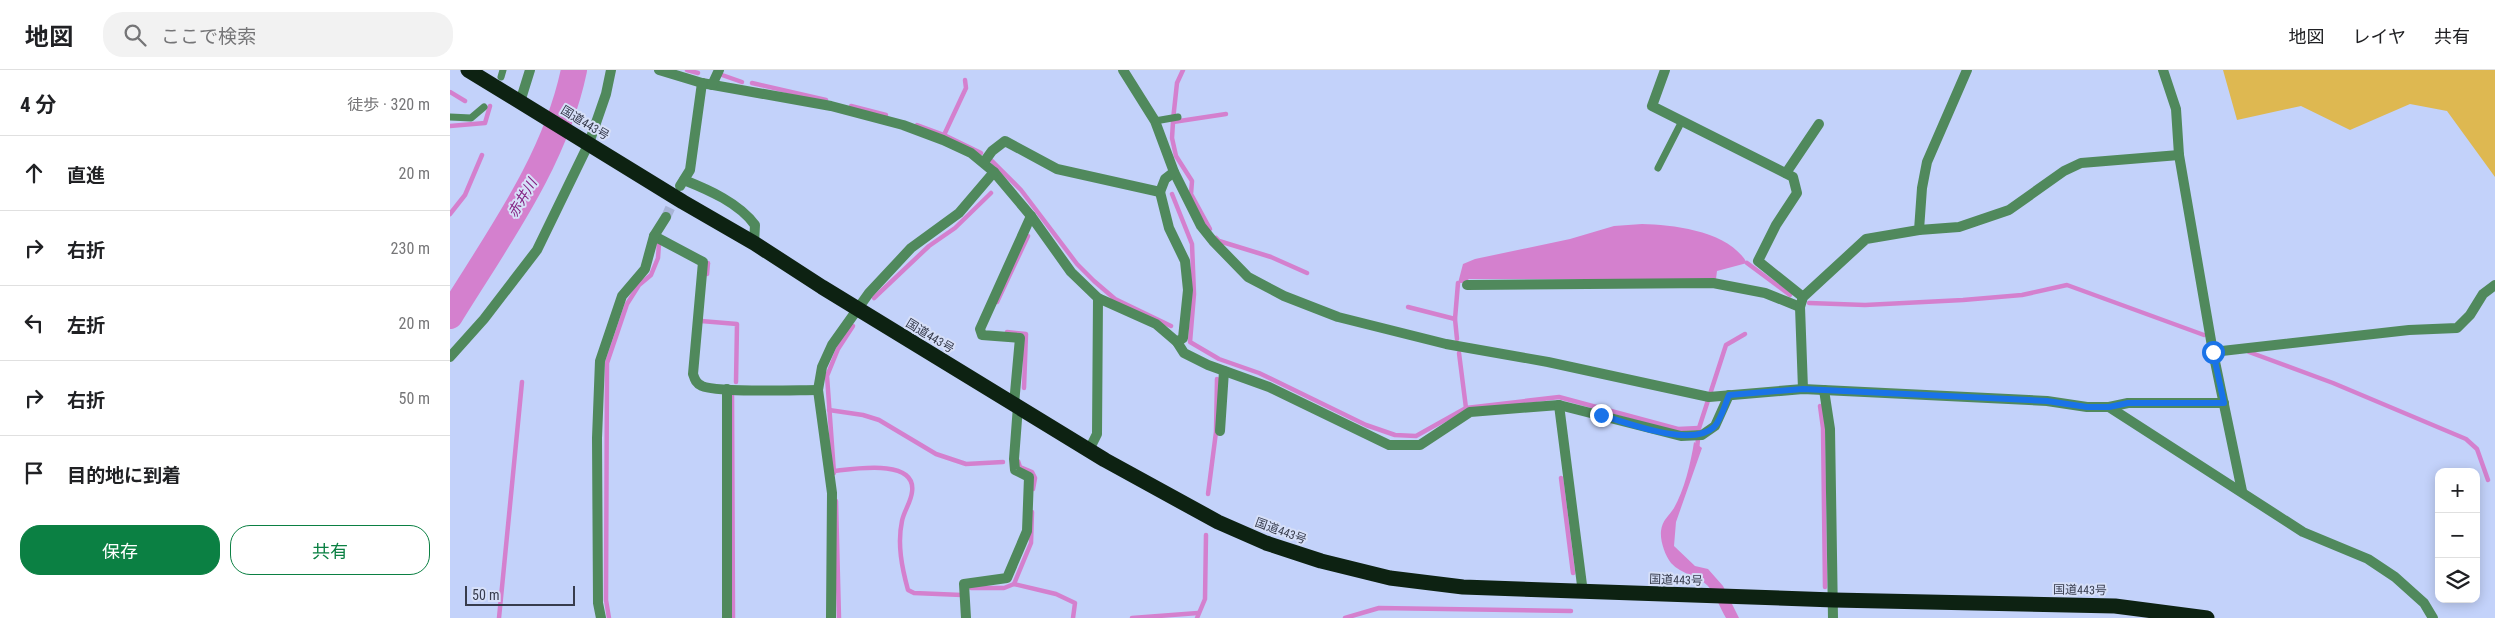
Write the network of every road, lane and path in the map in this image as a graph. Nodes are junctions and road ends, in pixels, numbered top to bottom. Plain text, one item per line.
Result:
1 (468, 70) edge
2 (530, 70) edge
3 (611, 70) edge
4 (659, 70) edge
5 (719, 70) edge
6 (1123, 70) edge
7 (1665, 70) edge
8 (1967, 70) edge
9 (2163, 70) edge
10 (707, 84) junction
11 (520, 102) junction
12 (484, 107) dead end
13 (450, 117) edge
14 (1178, 117) dead end
15 (1155, 120) junction
16 (1682, 121) junction
17 (1819, 124) dead end
18 (590, 143) junction
19 (2179, 155) junction
20 (984, 162) junction
21 (1658, 168) dead end
22 (994, 172) junction
23 (1174, 172) junction
24 (1786, 173) junction
25 (1160, 192) junction
26 (1031, 216) junction
27 (666, 217) tunnel mouth
28 (1919, 230) junction
29 (654, 236) junction
30 (754, 243) junction
31 (1467, 285) dead end
32 (2495, 285) edge
33 (1803, 297) junction
34 (1098, 298) junction
35 (1800, 307) junction
36 (857, 308) junction
37 (1177, 342) junction
38 (2213, 352) junction
39 (450, 357) edge
40 (1224, 371) junction
41 (727, 389) junction
42 (1803, 389) junction
43 (818, 390) junction
44 (1824, 390) junction
45 (1729, 395) junction
46 (2224, 403) junction
47 (1016, 405) junction
48 (1559, 405) junction
49 (2109, 407) junction
50 (1220, 431) dead end
51 (1089, 450) junction
52 (2242, 491) junction
53 (1583, 592) junction
54 (1834, 600) junction
55 (601, 618) edge
56 (727, 618) edge
57 (831, 618) edge
58 (966, 618) edge
59 (1833, 618) edge
60 (2207, 618) edge
61 (2434, 618) edge

1 - 11 highway, 国道443号
2 - 11 street
3 - 18 street
4 - 10 street
5 - 10 street
6 - 15 street
7 - 16 street
8 - 28 street
9 - 19 street
10 - 20 street
10 - 30 street
11 - 18 highway, 国道443号
12 - 13 lane
14 - 15 lane
15 - 23 street
16 - 21 lane
16 - 24 street
17 - 24 street
18 - 30 highway, 国道443号
18 - 39 street
19 - 28 street
19 - 38 street
20 - 22 street
20 - 25 street
22 - 26 street
22 - 36 street
23 - 25 street
23 - 45 street
24 - 33 street
25 - 37 street
26 - 34 street
26 - 47 street
27 - 29 street
28 - 33 street
29 - 41 street
29 - 55 street
30 - 36 highway, 国道443号
31 - 35 street
32 - 38 street
33 - 35 street
34 - 37 street
34 - 51 street
35 - 42 street
36 - 43 street
36 - 47 highway, 国道443号
37 - 40 street
38 - 46 street
40 - 48 street
40 - 50 street
41 - 43 street
41 - 56 street
42 - 44 street
42 - 45 street
43 - 57 street
44 - 49 street
44 - 54 street
45 - 48 street
46 - 49 street
46 - 52 street
47 - 51 highway, 国道443号
47 - 58 street
48 - 53 street
49 - 52 street
51 - 53 highway, 国道443号
52 - 61 street
53 - 54 highway, 国道443号
54 - 59 street
54 - 60 highway, 国道443号

